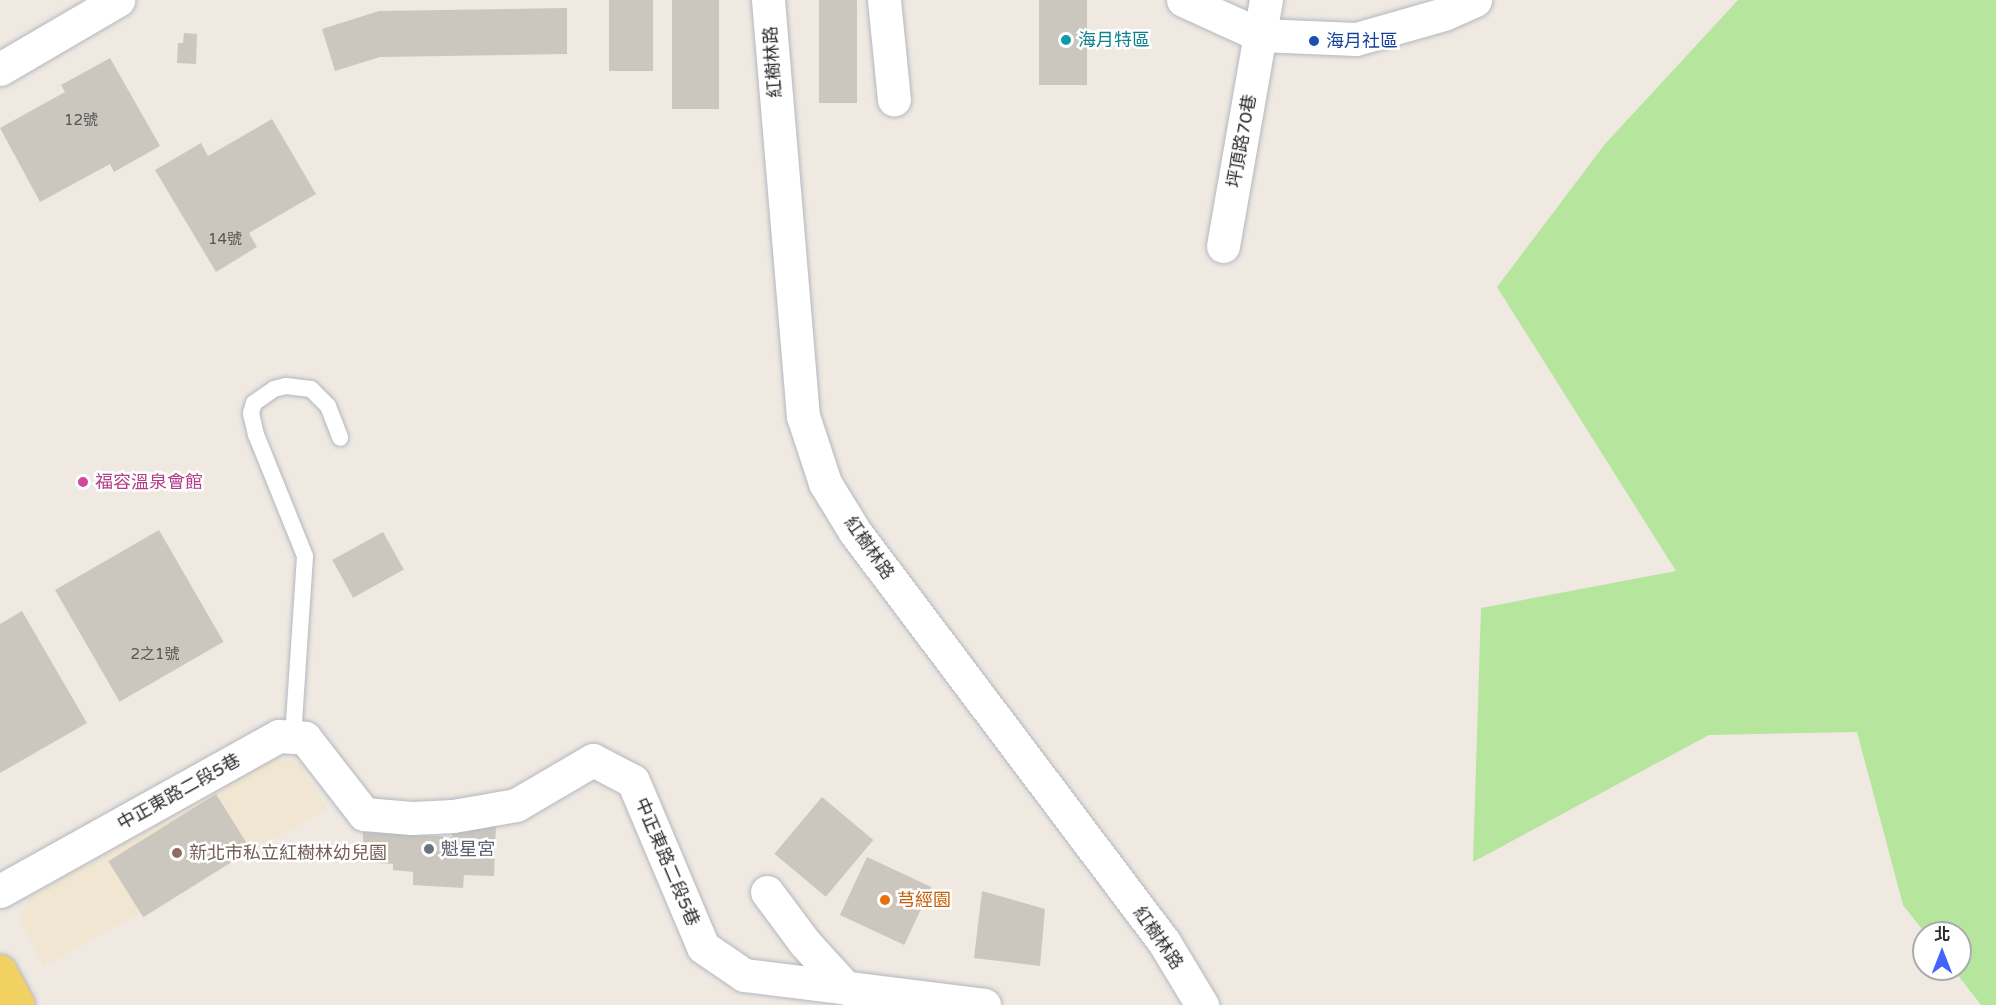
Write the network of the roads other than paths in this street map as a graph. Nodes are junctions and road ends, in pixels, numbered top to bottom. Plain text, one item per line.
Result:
1 (118, 0) edge
2 (768, 0) edge
3 (884, 0) edge
4 (1183, 0) edge
5 (1266, 0) edge
6 (1475, 0) edge
7 (1260, 35) junction
8 (0, 69) edge
9 (894, 100) dead end
10 (1223, 246) dead end
11 (340, 438) dead end
12 (293, 737) junction
13 (0, 891) edge
14 (766, 892) dead end
15 (0, 971) edge
16 (846, 987) junction
17 (18, 1005) edge
18 (984, 1005) edge
19 (1202, 1005) edge

1 - 8 street
2 - 19 street, 紅樹林路
3 - 9 street
4 - 7 street
5 - 7 street, 坪頂路70巷
6 - 7 street
7 - 10 street, 坪頂路70巷
11 - 12 lane
12 - 13 street, 中正東路二段5巷
12 - 16 street, 中正東路二段5巷
14 - 16 street
15 - 17 main road
16 - 18 street, 中正東路二段5巷

